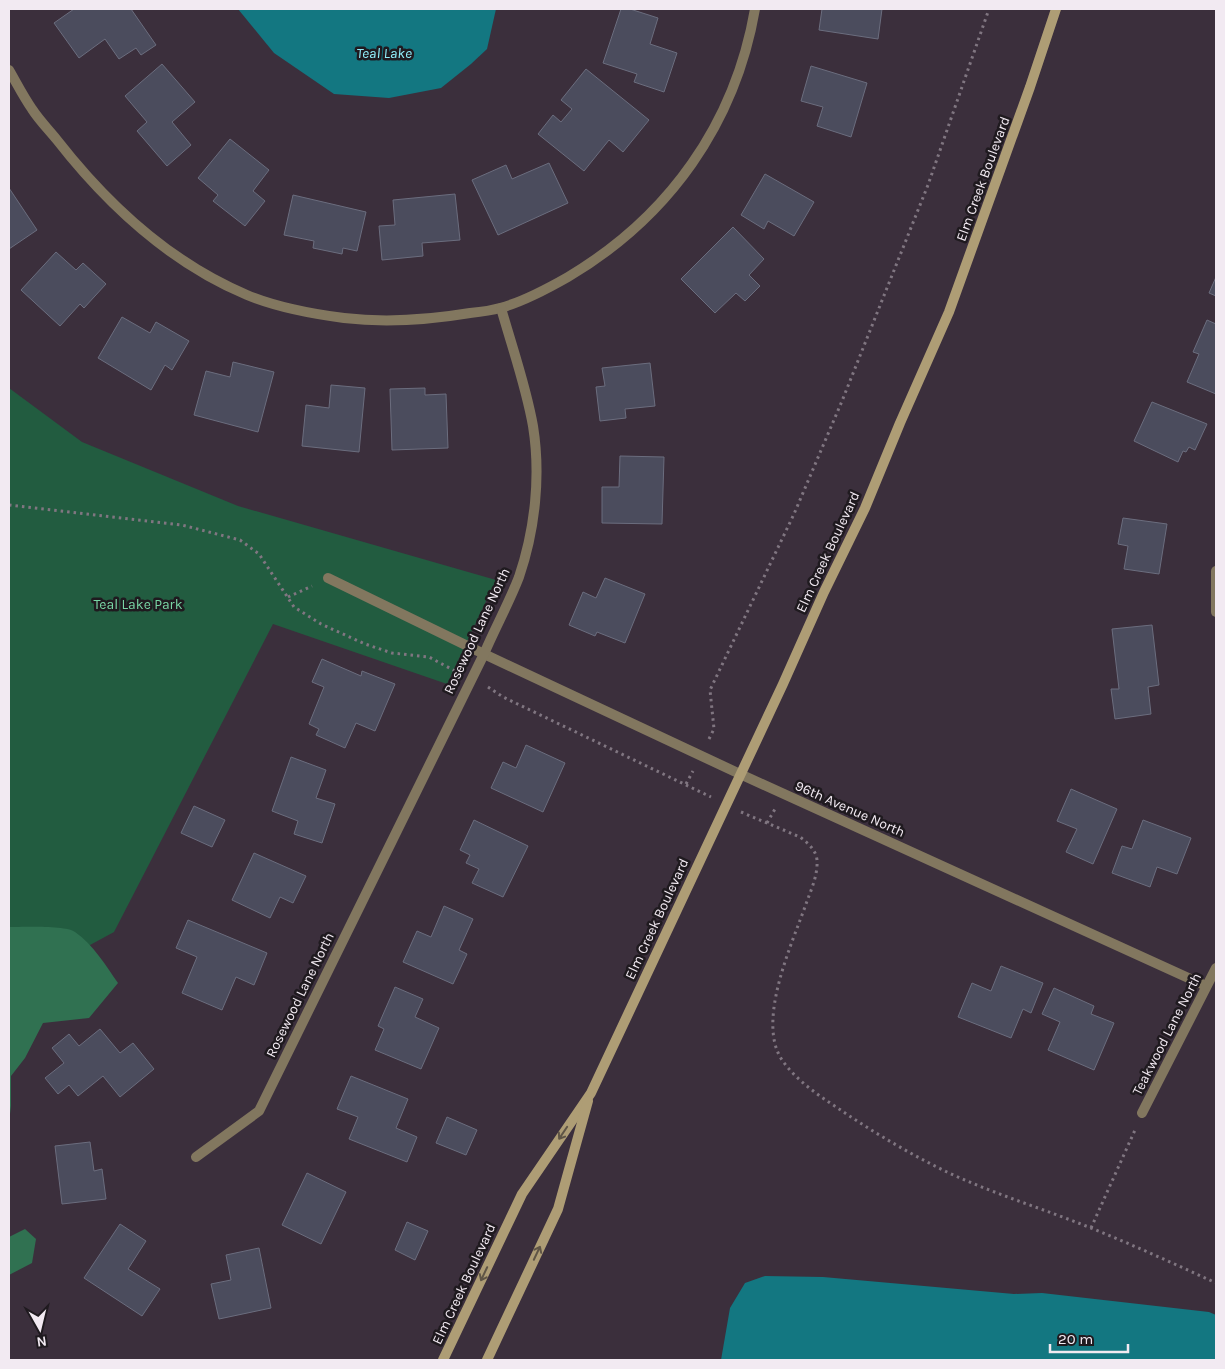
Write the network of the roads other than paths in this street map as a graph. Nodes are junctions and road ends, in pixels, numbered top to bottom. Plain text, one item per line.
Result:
1 (755, 9) edge
2 (1056, 9) edge
3 (9, 70) edge
4 (501, 308) junction
5 (1216, 571) edge
6 (328, 578) road end
7 (1216, 612) edge
8 (484, 654) junction
9 (740, 774) junction
10 (1216, 968) edge
11 (1206, 986) junction
12 (591, 1092) junction
13 (1142, 1113) road end
14 (196, 1157) dead end
15 (443, 1360) edge
16 (487, 1360) edge

1 - 4 street
2 - 9 main road, Elm Creek Boulevard
3 - 4 street
4 - 8 street, Rosewood Lane North
5 - 7 street
6 - 8 street, 96th Avenue North
8 - 9 street, 96th Avenue North
8 - 14 street, Rosewood Lane North
9 - 11 street, 96th Avenue North
9 - 12 main road, Elm Creek Boulevard
10 - 11 street, Teakwood Lane North
11 - 13 street, Teakwood Lane North
12 -> 15 main road, Elm Creek Boulevard
16 -> 12 main road, Elm Creek Boulevard

